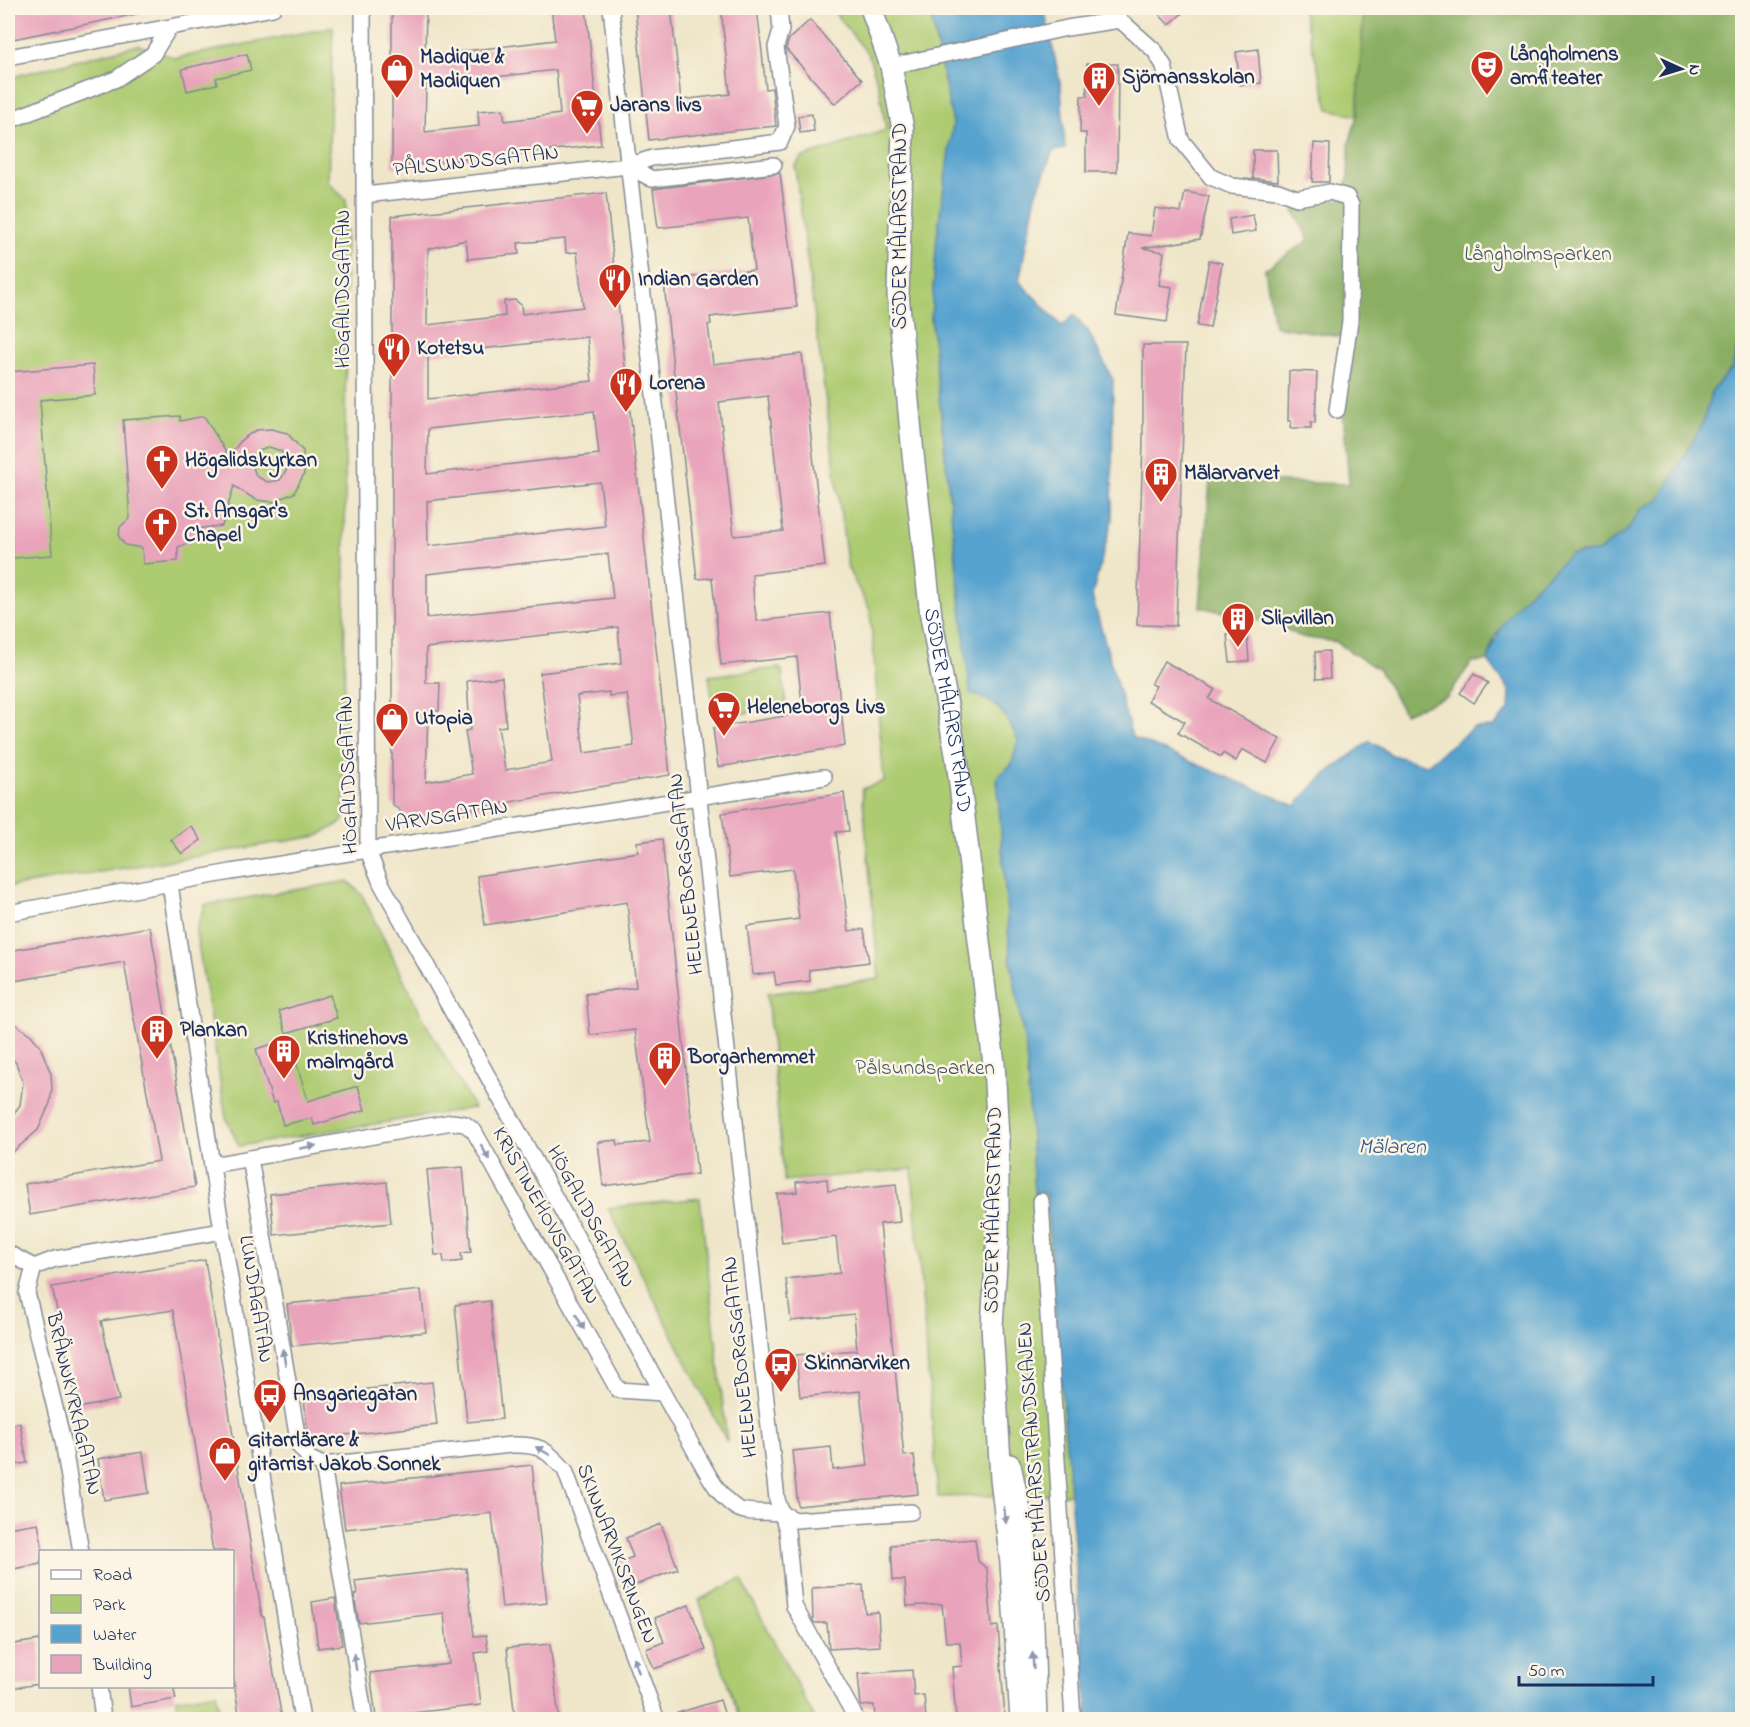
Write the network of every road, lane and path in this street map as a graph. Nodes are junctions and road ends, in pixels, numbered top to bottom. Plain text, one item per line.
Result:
1 (273, 8) edge
2 (363, 8) edge
3 (611, 8) edge
4 (779, 8) edge
5 (871, 8) edge
6 (1120, 14) edge
7 (169, 28) junction
8 (8, 57) edge
9 (891, 66) junction
10 (8, 121) edge
11 (774, 165) dead end
12 (628, 166) junction
13 (364, 195) junction
14 (1337, 410) dead end
15 (824, 777) dead end
16 (700, 796) junction
17 (368, 851) junction
18 (170, 884) junction
19 (8, 913) edge
20 (250, 1158) junction
21 (212, 1165) junction
22 (1041, 1201) dead end
23 (223, 1231) junction
24 (8, 1248) edge
25 (34, 1267) junction
26 (663, 1393) junction
27 (997, 1415) junction
28 (323, 1465) junction
29 (779, 1511) junction
30 (911, 1512) dead end
31 (81, 1550) edge
32 (99, 1688) edge
33 (103, 1719) edge
34 (302, 1719) edge
35 (364, 1719) edge
36 (657, 1719) edge
37 (856, 1719) edge
38 (1021, 1719) edge
39 (1036, 1719) edge
40 (1073, 1719) edge

1 - 7 street
2 - 13 street, HÖGALIDSGATAN
3 - 12 street, HELENEBORGSGATAN
4 - 12 street, PÅLSUNDSGATAN
5 - 9 street, SÖDER MÄLARSTRAND
6 - 9 street
6 - 14 street
7 - 8 street
7 - 10 street
9 - 27 street, SÖDER MÄLARSTRAND
11 - 12 street
12 - 13 street, PÅLSUNDSGATAN
12 - 16 street, HELENEBORGSGATAN
13 - 17 street, HÖGALIDSGATAN
15 - 16 street, VARVSGATAN
16 - 17 street, VARVSGATAN
16 - 29 street, HELENEBORGSGATAN
17 - 18 street, VARVSGATAN
17 - 26 street, HÖGALIDSGATAN
18 - 19 street, VARVSGATAN
18 - 21 street, LUNDAGATAN
20 - 21 street, KRISTINEHOVSGATAN
20 -> 26 street, KRISTINEHOVSGATAN
28 -> 20 street, LUNDAGATAN
21 - 23 street, LUNDAGATAN
22 - 40 street, SÖDER MÄLARSTRANDSKAJEN
23 - 25 street
23 - 34 street, LUNDAGATAN
24 - 25 street
25 - 31 street, BRÄNNKYRKAGATAN
26 - 29 street, HÖGALIDSGATAN
27 -> 38 street, SÖDER MÄLARSTRAND
39 -> 27 street, SÖDER MÄLARSTRAND
35 -> 28 street
36 -> 28 street, SKINNARVIKSRINGEN
29 - 30 street, HÖGALIDSGATAN
29 - 37 street, HELENEBORGSGATAN
32 - 33 street

